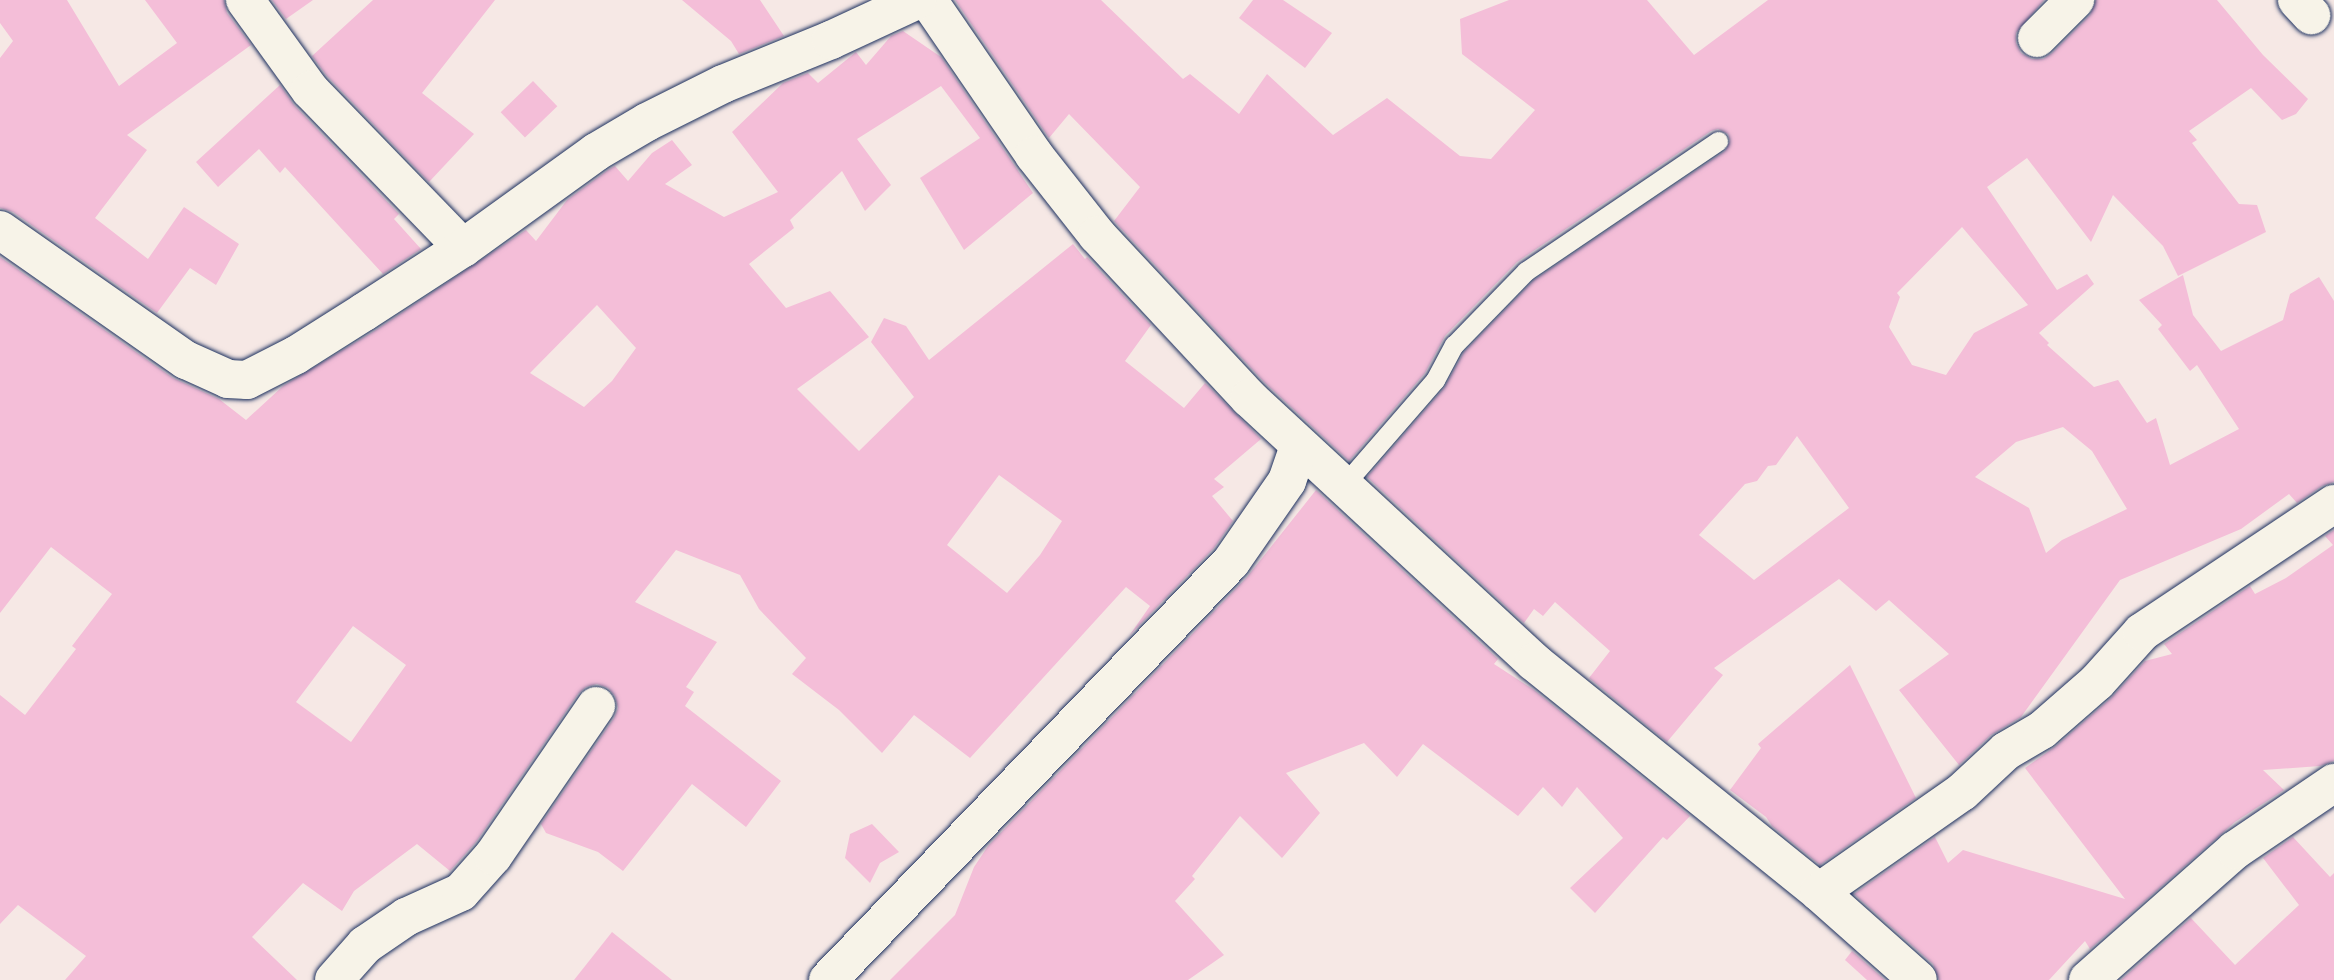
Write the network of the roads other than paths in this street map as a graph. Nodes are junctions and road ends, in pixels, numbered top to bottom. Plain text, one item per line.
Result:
1 (245, 0) edge
2 (918, 0) edge
3 (928, 0) edge
4 (2074, 0) edge
5 (2037, 38) dead end
6 (1718, 141) dead end
7 (0, 230) edge
8 (463, 248) junction
9 (1299, 447) junction
10 (1342, 486) junction
11 (2334, 504) edge
12 (596, 706) dead end
13 (2334, 783) edge
14 (1819, 891) junction
15 (334, 980) edge
16 (828, 980) edge
17 (1917, 980) edge
18 (2088, 980) edge

1 - 8 street
2 - 8 street
3 - 9 street
4 - 5 street
6 - 10 lane
7 - 8 street
9 - 10 street
9 - 16 street
10 - 14 street
11 - 14 street
12 - 15 street
13 - 18 street
14 - 17 street

